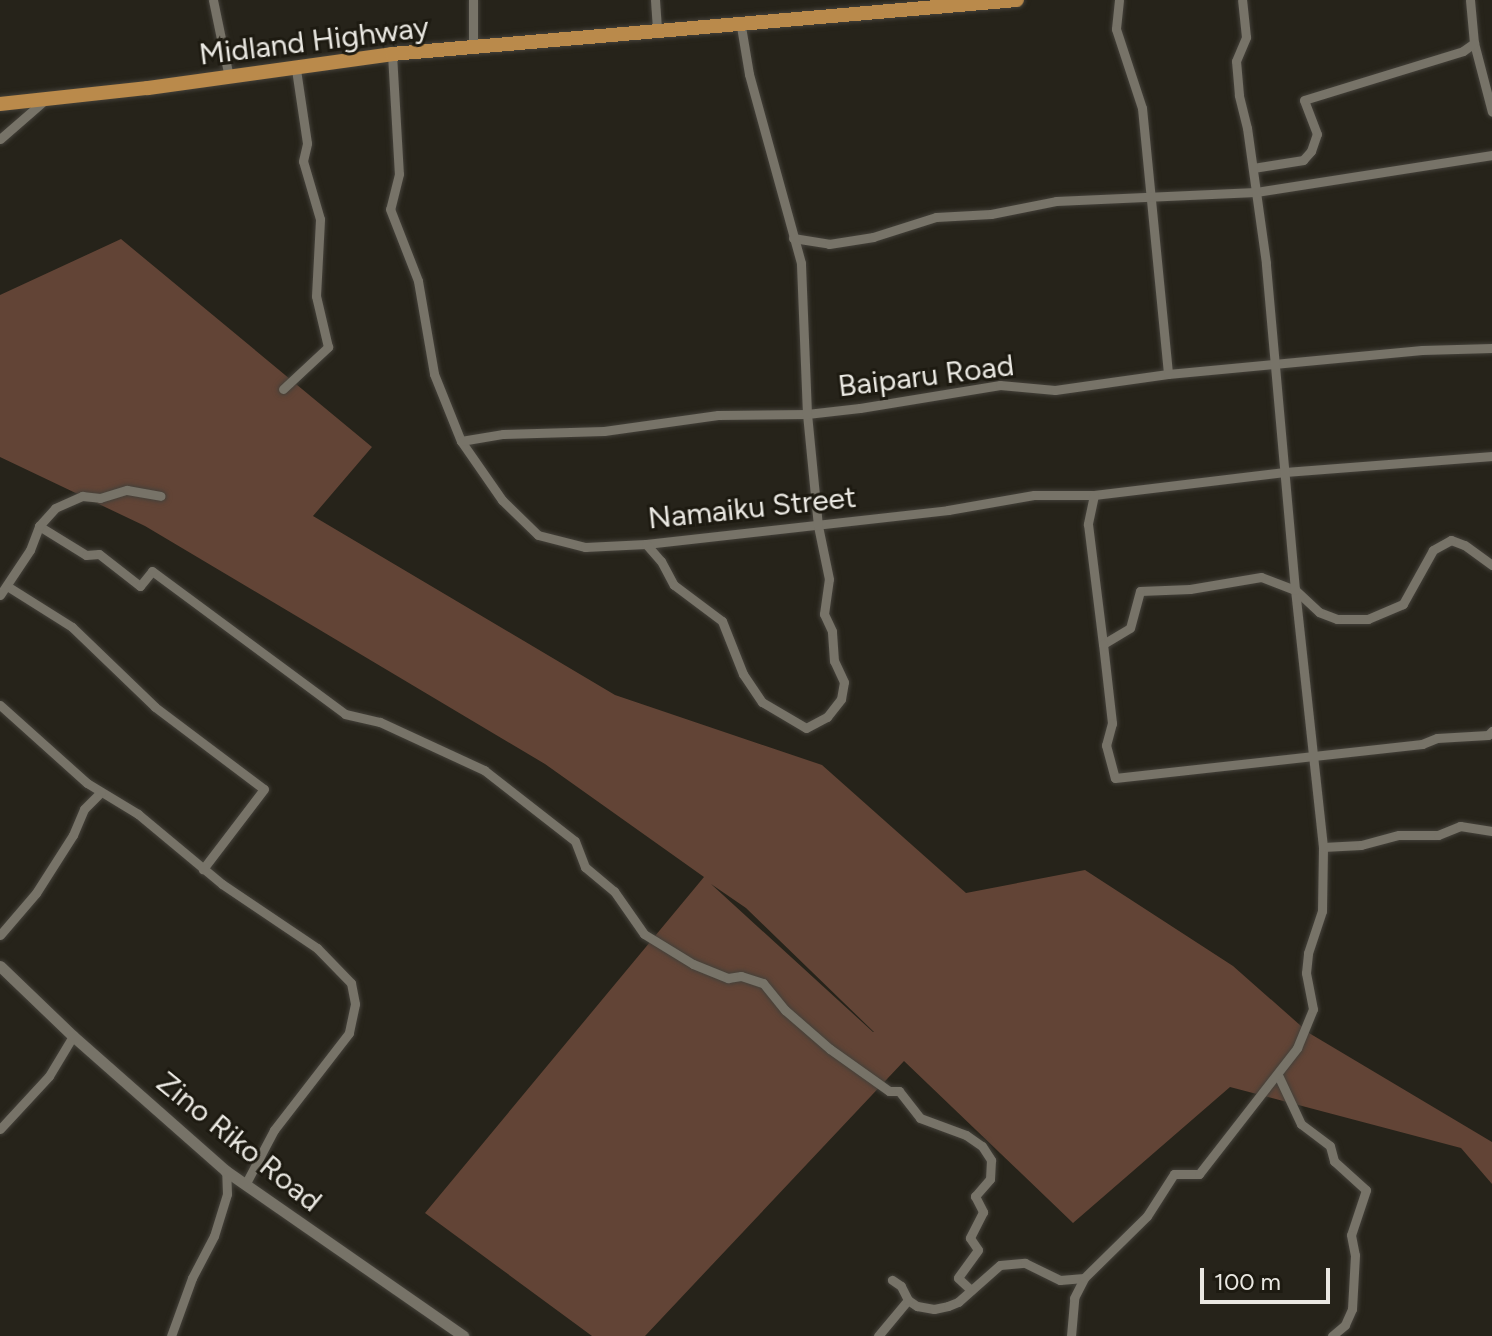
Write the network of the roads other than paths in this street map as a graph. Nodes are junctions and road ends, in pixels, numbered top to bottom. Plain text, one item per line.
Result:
1 (213, 0) edge
2 (473, 0) edge
3 (655, 0) edge
4 (1017, 0) edge
5 (1119, 0) edge
6 (1242, 0) edge
7 (1470, 0) edge
8 (741, 26) junction
9 (657, 31) junction
10 (1474, 43) junction
11 (473, 50) junction
12 (392, 54) junction
13 (296, 69) junction
14 (229, 77) junction
15 (45, 100) junction
16 (0, 104) edge
17 (1492, 112) edge
18 (0, 139) edge
19 (1492, 155) edge
20 (1253, 168) junction
21 (1256, 192) junction
22 (1153, 195) junction
23 (793, 238) junction
24 (1492, 348) edge
25 (1274, 366) junction
26 (1168, 374) junction
27 (283, 389) dead end
28 (807, 414) junction
29 (461, 441) junction
30 (1492, 456) edge
31 (1285, 472) junction
32 (1094, 495) junction
33 (160, 496) dead end
34 (39, 526) junction
35 (818, 526) junction
36 (646, 544) junction
37 (1492, 565) edge
38 (7, 586) junction
39 (1295, 590) junction
40 (0, 595) edge
41 (1103, 644) junction
42 (0, 705) edge
43 (1492, 731) edge
44 (1316, 755) junction
45 (101, 792) junction
46 (1492, 831) edge
47 (1323, 847) junction
48 (203, 869) junction
49 (0, 935) edge
50 (0, 966) edge
51 (73, 1036) junction
52 (1278, 1075) junction
53 (0, 1129) edge
54 (226, 1171) junction
55 (245, 1185) junction
56 (1084, 1278) junction
57 (892, 1280) dead end
58 (971, 1290) junction
59 (908, 1300) junction
60 (458, 1335) edge
61 (171, 1336) edge
62 (878, 1336) edge
63 (1071, 1336) edge
64 (1332, 1336) edge

1 - 14 street
2 - 11 street
3 - 9 street
4 - 8 main road, Midland Highway
5 - 22 street
6 - 20 street
7 - 10 street
8 - 9 main road, Midland Highway
8 - 23 street
9 - 11 main road, Midland Highway
10 - 17 street
10 - 20 street
11 - 12 main road, Midland Highway
12 - 13 main road, Midland Highway
12 - 29 street, Namaiku Street
13 - 14 main road, Midland Highway
13 - 27 street
14 - 15 main road, Midland Highway
15 - 16 main road, Midland Highway
15 - 18 street
19 - 21 street
20 - 21 street
21 - 22 street
21 - 25 street
22 - 23 street
22 - 26 street
23 - 28 street
24 - 25 street, Baiparu Road
25 - 26 street, Baiparu Road
25 - 31 street
26 - 28 street, Baiparu Road
28 - 29 street, Baiparu Road
28 - 35 street
29 - 36 street, Namaiku Street
30 - 31 street, Namaiku Street
31 - 32 street, Namaiku Street
31 - 39 street
32 - 35 street, Namaiku Street
32 - 41 street
33 - 34 street
34 - 38 street
34 - 58 street
35 - 36 street, Namaiku Street
35 - 36 street
37 - 39 street
38 - 40 street
38 - 48 street
39 - 41 street
39 - 44 street
41 - 44 street
42 - 45 street
43 - 44 street
44 - 47 street
45 - 48 street
45 - 49 street
46 - 47 street
47 - 52 street
48 - 55 street
50 - 51 street, Zino Riko Road
51 - 53 street
51 - 54 street, Zino Riko Road
52 - 56 street
52 - 64 street
54 - 55 street, Zino Riko Road
54 - 61 street
55 - 60 street, Zino Riko Road
56 - 58 street
56 - 63 street
57 - 59 street
58 - 59 street
59 - 62 street

